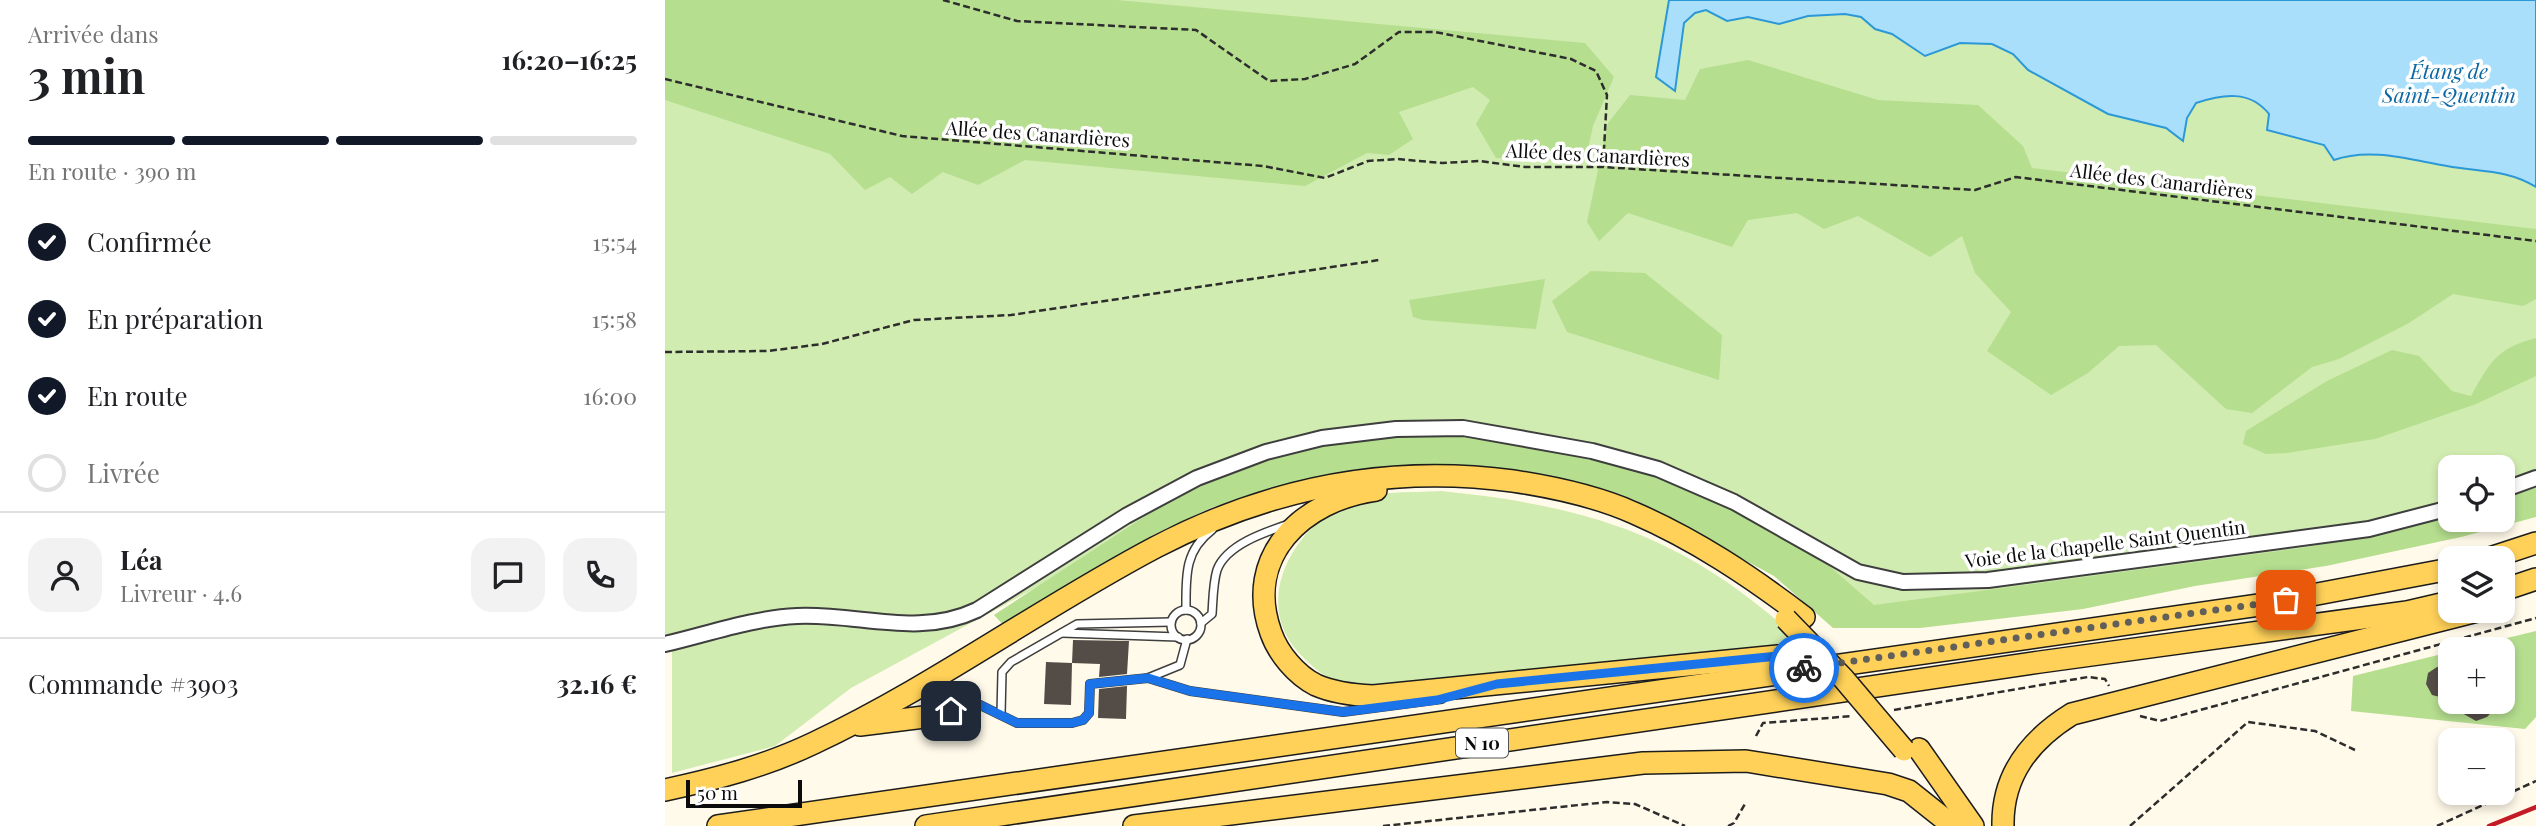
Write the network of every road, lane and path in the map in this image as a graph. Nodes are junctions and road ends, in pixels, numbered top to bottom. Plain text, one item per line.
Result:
1 (943, 0) edge
2 (665, 79) edge
3 (1603, 167) junction
4 (2536, 241) edge
5 (1379, 260) dead end
6 (665, 352) edge
7 (2536, 478) edge
8 (2515, 486) edge
9 (2438, 511) edge
10 (1230, 512) junction
11 (1301, 520) junction
12 (2536, 543) edge
13 (2515, 550) edge
14 (2438, 571) edge
15 (2536, 579) edge
16 (2515, 586) edge
17 (2438, 605) edge
18 (1186, 610) junction
19 (1795, 618) junction
20 (2536, 618) edge
21 (2438, 621) edge
22 (1171, 622) junction
23 (1201, 623) junction
24 (1061, 633) junction
25 (1183, 638) junction
26 (665, 645) edge
27 (1806, 668) junction
28 (1148, 678) junction
29 (1497, 684) junction
30 (2113, 692) dead end
31 (1891, 711) dead end
32 (1001, 714) junction
33 (2137, 714) dead end
34 (1864, 715) dead end
35 (924, 718) joint
36 (846, 727) junction
37 (1756, 736) dead end
38 (1911, 750) junction
39 (2355, 750) dead end
40 (2536, 781) edge
41 (665, 790) edge
42 (1746, 802) dead end
43 (718, 826) edge
44 (926, 826) edge
45 (1134, 826) edge
46 (1384, 826) edge
47 (1685, 826) edge
48 (1728, 826) edge
49 (1953, 826) edge
50 (1959, 826) edge
51 (1973, 826) edge
52 (2003, 826) edge
53 (2130, 826) edge
54 (2437, 826) edge

1 - 3 path
2 - 3 path, Allée des Canardières
3 - 4 path, Allée des Canardières
5 - 6 path
7 - 8 street
9 - 26 street, Voie de la Chapelle Saint Quentin
10 - 18 lane
10 - 19 main road
10 - 36 main road
11 - 19 main road
11 - 23 lane
11 - 29 main road
12 - 13 main road
14 - 27 main road, N 10
15 - 16 main road
17 - 44 main road, N 10
18 - 22 lane
18 - 23 lane
19 - 38 main road, bridge
20 - 33 path
21 - 52 main road
22 - 24 lane
22 - 25 lane
23 - 25 lane
24 - 25 lane
24 - 32 lane
25 - 28 lane
27 - 29 main road
27 - 43 main road, N 10
28 - 29 lane
28 - 32 lane
30 - 31 path
32 - 35 lane
34 - 37 path
35 - 36 main road
36 - 41 main road
38 - 50 main road
38 - 51 main road
39 - 53 path
40 - 54 path
42 - 48 path
45 - 49 main road
46 - 47 path

